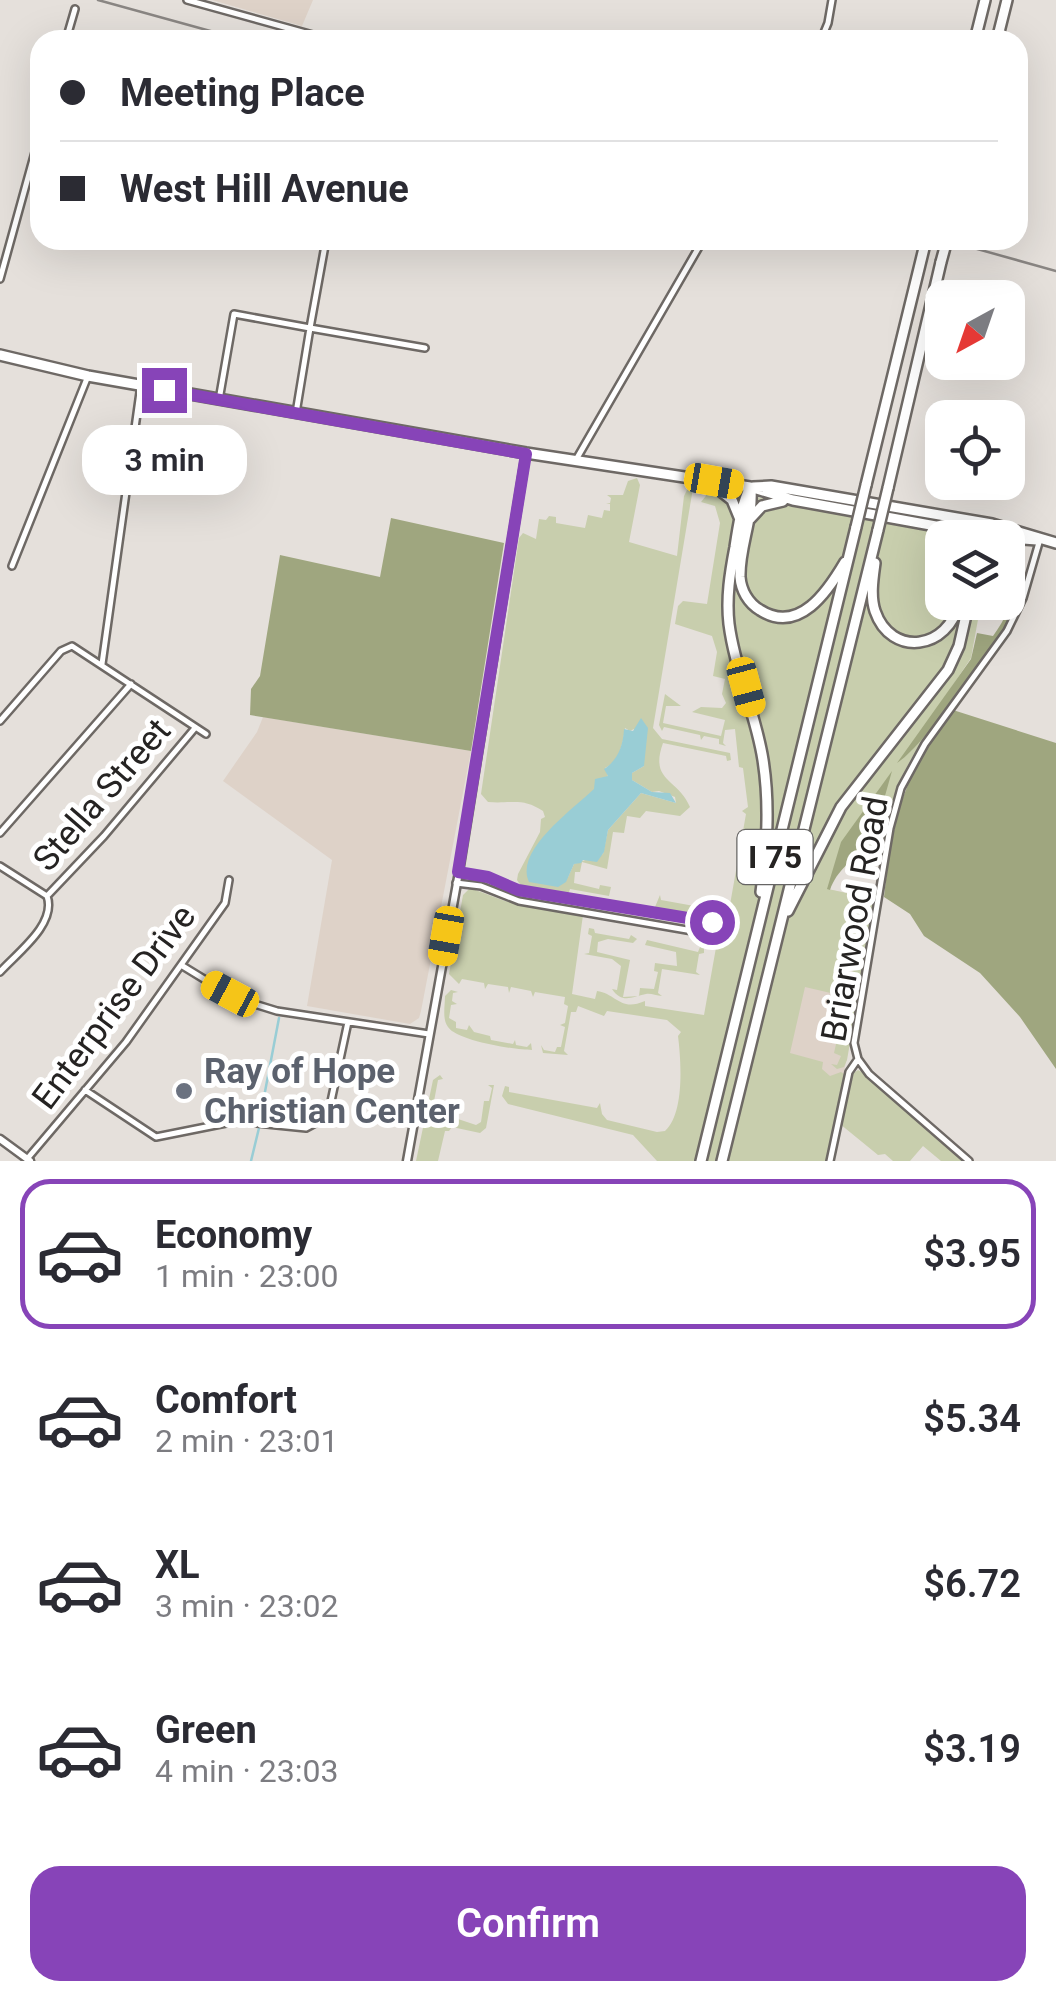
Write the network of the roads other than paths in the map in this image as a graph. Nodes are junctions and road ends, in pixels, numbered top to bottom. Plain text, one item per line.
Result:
1 (187, 0) edge
2 (832, 0) edge
3 (985, 0) edge
4 (1006, 0) edge
5 (75, 9) dead end
6 (69, 30) edge
7 (295, 30) edge
8 (825, 30) edge
9 (978, 30) edge
10 (999, 30) edge
11 (30, 170) edge
12 (324, 250) edge
13 (697, 250) edge
14 (924, 250) edge
15 (944, 250) edge
16 (0, 279) edge
17 (310, 328) junction
18 (426, 348) dead end
19 (0, 355) edge
20 (88, 376) junction
21 (142, 386) junction
22 (219, 400) junction
23 (296, 413) junction
24 (526, 454) junction
25 (575, 461) junction
26 (706, 480) junction
27 (750, 488) junction
28 (793, 500) junction
29 (744, 520) junction
30 (925, 520) edge
31 (925, 524) edge
32 (878, 530) junction
33 (1025, 533) edge
34 (1025, 540) edge
35 (1040, 540) junction
36 (1056, 543) edge
37 (850, 554) junction
38 (12, 566) dead end
39 (953, 620) edge
40 (965, 620) edge
41 (102, 664) junction
42 (130, 684) junction
43 (0, 721) edge
44 (195, 728) junction
45 (206, 734) dead end
46 (0, 833) edge
47 (0, 866) edge
48 (458, 872) junction
49 (229, 880) dead end
50 (456, 884) junction
51 (47, 896) junction
52 (778, 932) junction
53 (755, 937) junction
54 (180, 964) junction
55 (0, 972) edge
56 (348, 1022) junction
57 (429, 1034) junction
58 (858, 1060) junction
59 (85, 1090) junction
60 (0, 1139) edge
61 (29, 1160) edge
62 (407, 1161) edge
63 (701, 1161) edge
64 (722, 1161) edge
65 (830, 1161) edge
66 (969, 1161) edge

1 - 7 street
2 - 8 street
3 - 9 highway
4 - 10 highway
5 - 6 street
11 - 16 street
12 - 17 street
13 - 25 street
14 - 37 highway, I 75, bridge
15 - 32 highway, I 75, bridge
17 - 18 street
17 - 22 street
17 - 23 street
19 - 20 highway
20 - 21 highway
20 - 38 street
21 - 22 highway
21 - 41 street
22 - 23 highway
23 - 24 highway
24 - 25 highway
24 - 48 street
25 - 26 highway
26 - 27 highway
26 - 29 highway
27 - 28 highway
27 - 29 highway
27 - 30 highway
28 - 29 highway
28 - 31 highway
29 - 37 highway
29 - 53 highway
32 - 39 highway
32 - 52 highway, I 75
33 - 35 highway
34 - 35 highway
35 - 36 highway
35 - 58 street, Briarwood Road
37 - 53 highway, I 75
40 - 52 highway
41 - 42 street
41 - 43 street
42 - 44 street
42 - 46 street
44 - 45 street
44 - 51 street, Stella Street
47 - 51 street
48 - 50 street
48 - 50 street
49 - 54 street, Enterprise Drive
50 - 57 street
51 - 55 street
52 - 64 highway, I 75
53 - 63 highway, I 75
54 - 56 street
54 - 59 street, Enterprise Drive
56 - 57 street
56 - 59 street
57 - 62 street
58 - 65 street, Briarwood Road
58 - 66 street
59 - 61 street, Enterprise Drive
60 - 61 street

